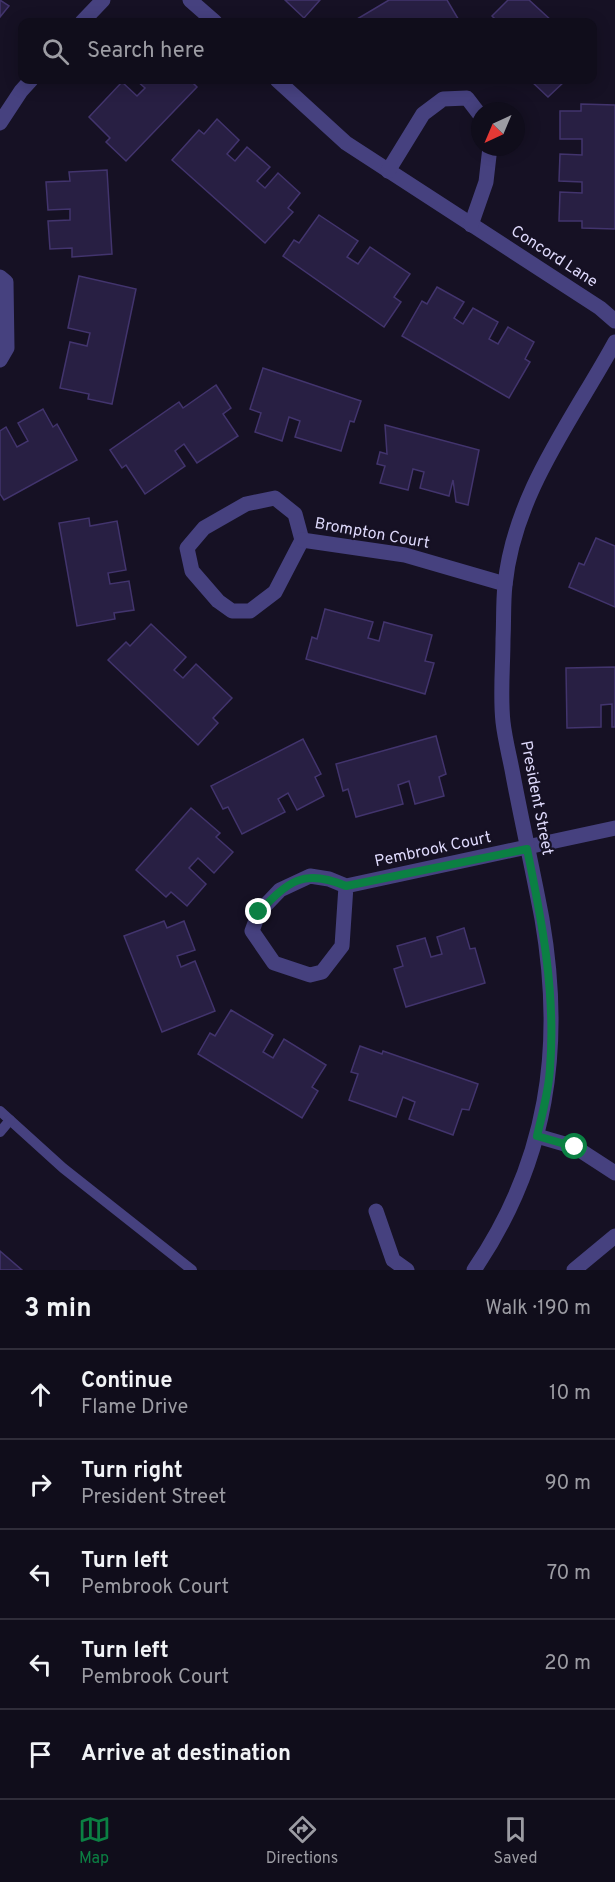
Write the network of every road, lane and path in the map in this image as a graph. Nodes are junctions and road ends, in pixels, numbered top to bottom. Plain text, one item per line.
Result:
1 (103, 0) edge
2 (190, 0) edge
3 (86, 18) edge
4 (210, 18) edge
5 (27, 84) edge
6 (281, 84) edge
7 (471, 103) edge
8 (0, 123) edge
9 (489, 156) edge
10 (388, 171) junction
11 (471, 225) junction
12 (0, 277) edge
13 (615, 321) edge
14 (615, 342) edge
15 (0, 360) edge
16 (302, 540) junction
17 (505, 584) junction
18 (615, 828) edge
19 (527, 849) junction
20 (346, 886) junction
21 (0, 1111) edge
22 (10, 1120) junction
23 (0, 1132) edge
24 (537, 1136) junction
25 (615, 1173) edge
26 (376, 1211) dead end
27 (615, 1236) edge
28 (192, 1270) edge
29 (406, 1270) edge
30 (474, 1270) edge
31 (574, 1270) edge

1 - 3 street
2 - 4 street
5 - 8 street
6 - 10 street, Concord Lane
7 - 10 street
9 - 11 street
10 - 11 street, Concord Lane
11 - 13 street, Concord Lane
12 - 15 street
14 - 17 street, President Street
16 - 16 street, Brompton Court
16 - 17 street, Brompton Court
17 - 19 street, President Street
18 - 19 street, Pembrook Court
19 - 20 street, Pembrook Court
19 - 24 street, President Street
20 - 20 street, Pembrook Court
21 - 22 lane
22 - 23 lane
22 - 28 lane
24 - 25 street
24 - 30 street, President Street
26 - 29 street
27 - 31 street

